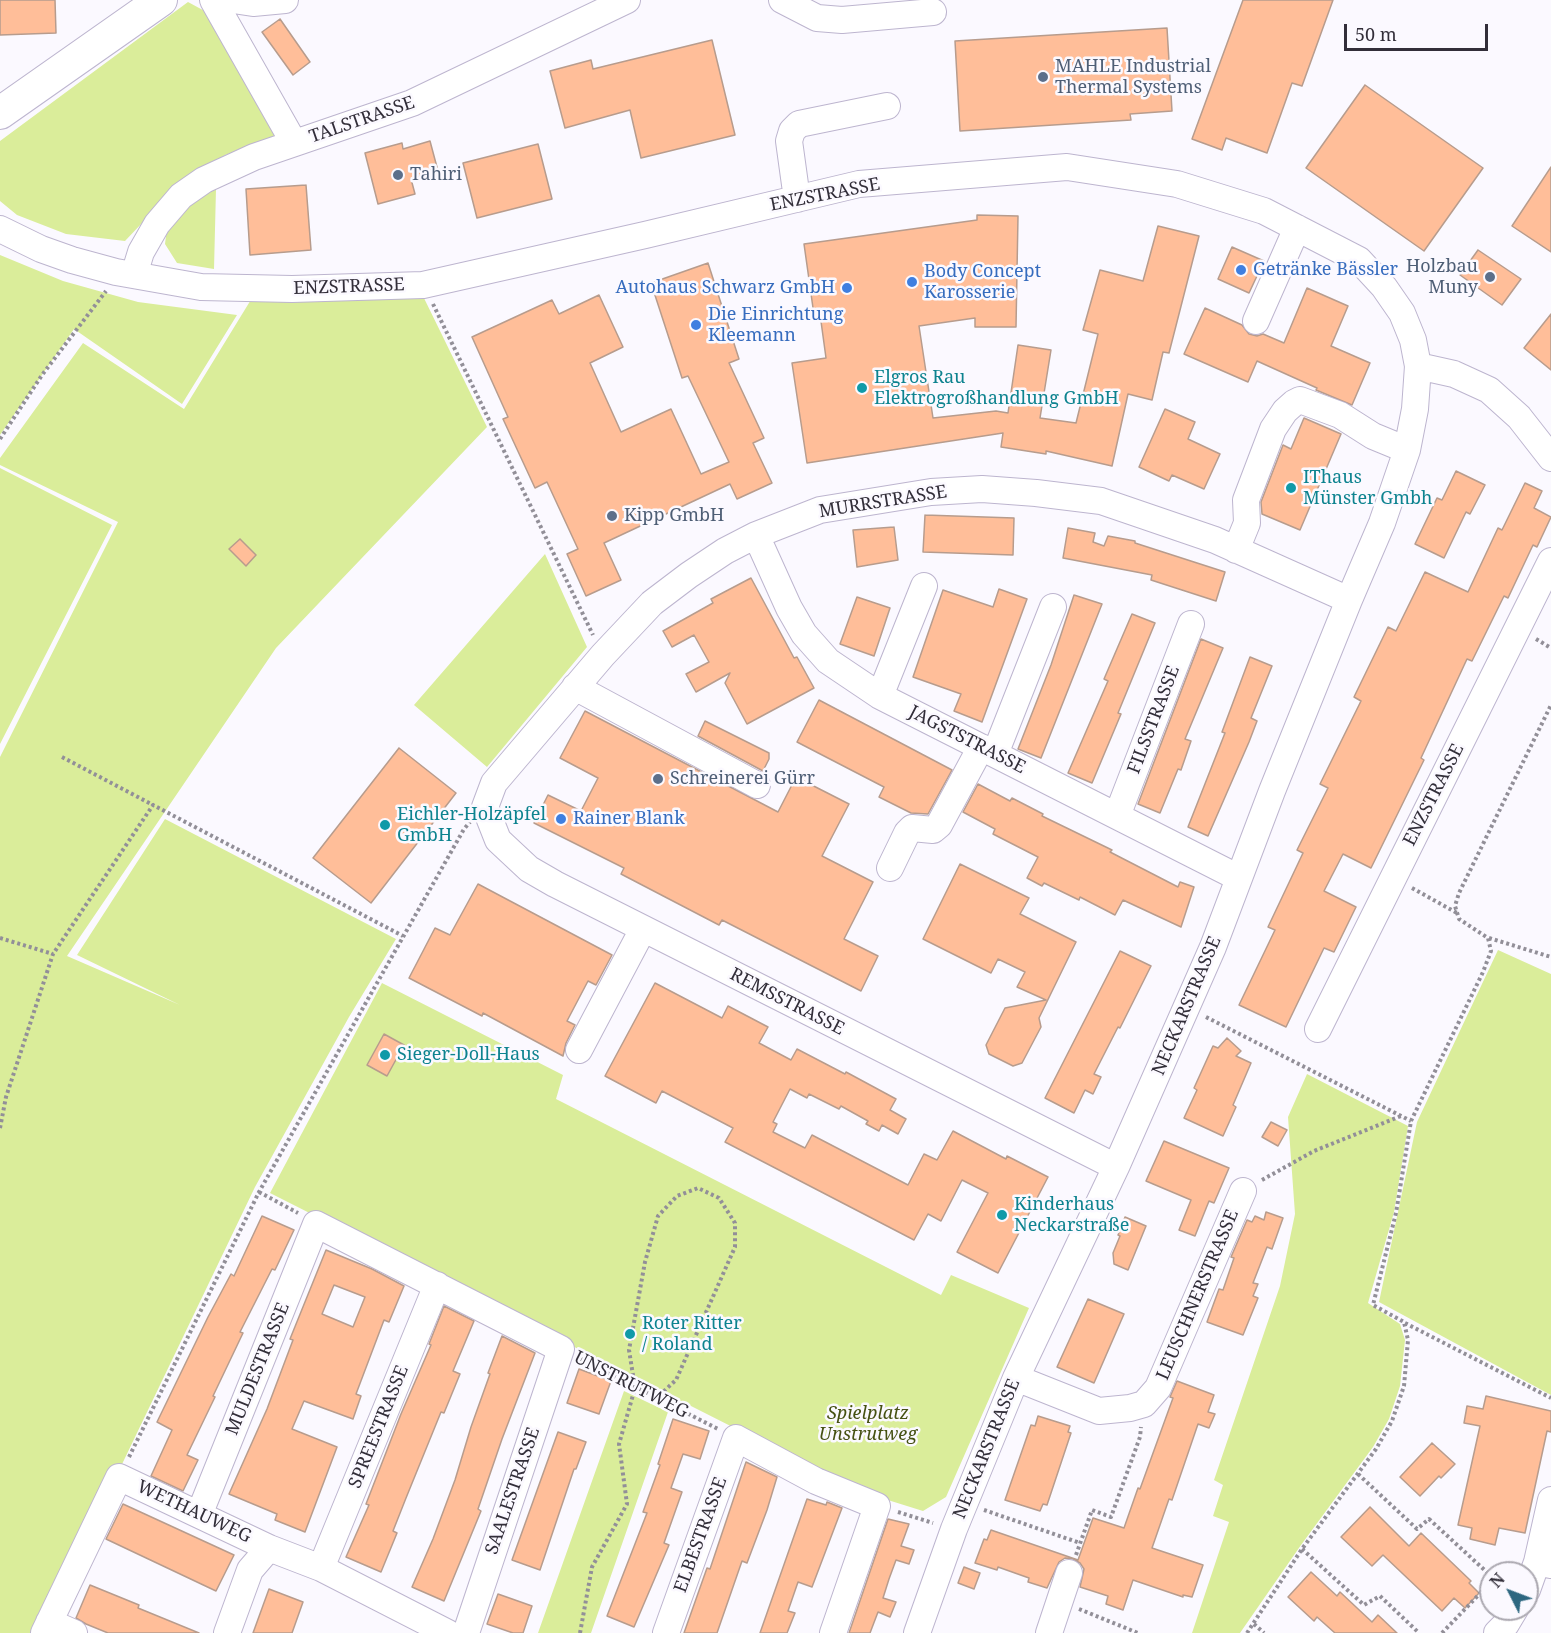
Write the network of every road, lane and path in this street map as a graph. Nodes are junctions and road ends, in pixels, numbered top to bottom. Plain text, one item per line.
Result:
1 (162, 0) edge
2 (213, 0) edge
3 (233, 0) edge
4 (285, 0) edge
5 (627, 0) edge
6 (782, 0) edge
7 (933, 12) dead end
8 (887, 106) dead end
9 (0, 113) edge
10 (294, 143) junction
11 (797, 200) junction
12 (1297, 228) junction
13 (0, 230) edge
14 (125, 274) junction
15 (423, 285) junction
16 (1256, 321) dead end
17 (1418, 366) junction
18 (0, 439) edge
19 (1407, 450) junction
20 (1551, 458) edge
21 (756, 535) junction
22 (1236, 550) junction
23 (1551, 561) edge
24 (924, 586) dead end
25 (1349, 600) junction
26 (1053, 607) dead end
27 (1191, 624) dead end
28 (603, 655) junction
29 (575, 687) junction
30 (880, 696) junction
31 (1551, 705) edge
32 (988, 751) junction
33 (62, 757) dead end
34 (757, 786) dead end
35 (153, 805) junction
36 (485, 807) junction
37 (1117, 816) junction
38 (890, 868) dead end
39 (1239, 878) junction
40 (1393, 878) junction
41 (1457, 913) junction
42 (644, 929) junction
43 (403, 936) junction
44 (0, 938) edge
45 (1488, 938) junction
46 (52, 954) junction
47 (1551, 957) edge
48 (1188, 1007) junction
49 (1317, 1029) dead end
50 (579, 1050) dead end
51 (1401, 1116) junction
52 (1411, 1122) junction
53 (0, 1128) edge
54 (1116, 1167) junction
55 (1243, 1191) joint
56 (259, 1192) junction
57 (316, 1224) junction
58 (437, 1285) junction
59 (1404, 1322) junction
60 (561, 1349) junction
61 (1016, 1378) junction
62 (635, 1388) junction
63 (1551, 1398) edge
64 (1144, 1404) junction
65 (736, 1438) junction
66 (1358, 1474) junction
67 (119, 1477) junction
68 (1551, 1500) edge
69 (965, 1504) junction
70 (877, 1506) junction
71 (199, 1515) junction
72 (954, 1529) junction
73 (1080, 1543) junction
74 (269, 1548) junction
75 (1302, 1549) junction
76 (1544, 1563) edge
77 (1479, 1565) edge
78 (321, 1568) junction
79 (1069, 1573) joint
80 (1479, 1594) edge
81 (1059, 1601) junction
82 (1508, 1621) edge
83 (1254, 1624) junction
84 (47, 1628) edge
85 (74, 1633) edge
86 (227, 1633) edge
87 (448, 1633) edge
88 (466, 1633) edge
89 (580, 1633) edge
90 (666, 1633) edge
91 (833, 1633) edge
92 (918, 1633) edge
93 (1049, 1633) edge
94 (1138, 1633) edge
95 (1247, 1633) edge
96 (1264, 1633) edge
97 (1419, 1633) edge
98 (1442, 1633) edge
99 (1497, 1633) edge

1 - 9 main road
2 - 10 street
3 - 4 street
5 - 10 street, TALSTRASSE
6 - 7 street
8 - 11 street
10 - 14 street, TALSTRASSE
11 - 12 street, ENZSTRASSE
11 - 15 street, ENZSTRASSE
12 - 16 street
12 - 17 street, ENZSTRASSE
13 - 14 street, ENZSTRASSE
14 - 15 street, ENZSTRASSE
14 - 18 path
15 - 28 path
17 - 19 street, NECKARSTRASSE
17 - 20 street
19 - 22 street
19 - 25 street, NECKARSTRASSE
21 - 22 street, MURRSTRASSE
21 - 28 street, MURRSTRASSE
21 - 30 street, JAGSTSTRASSE
22 - 25 street, MURRSTRASSE
23 - 40 street, ENZSTRASSE
24 - 30 street
25 - 39 street, NECKARSTRASSE
26 - 32 street
27 - 37 street, FILSSTRASSE
28 - 29 street, MURRSTRASSE
29 - 34 street
29 - 36 street, MURRSTRASSE
30 - 32 street, JAGSTSTRASSE
31 - 41 path
32 - 37 street, JAGSTSTRASSE
32 - 38 street
33 - 35 path
35 - 43 path
35 - 46 path
36 - 42 street, REMSSTRASSE
36 - 43 path
37 - 39 street, JAGSTSTRASSE
39 - 48 street, NECKARSTRASSE
40 - 41 path
40 - 49 street, ENZSTRASSE
41 - 45 path
42 - 50 street
42 - 54 street, REMSSTRASSE
43 - 56 path
44 - 46 path
45 - 47 path
45 - 52 path
46 - 53 path
48 - 51 path
48 - 54 street, NECKARSTRASSE
51 - 52 path
51 - 55 path
52 - 59 path
54 - 61 street, NECKARSTRASSE
55 - 64 street, LEUSCHNERSTRASSE
56 - 57 path
56 - 67 path
57 - 58 street, UNSTRUTWEG
57 - 71 street, MULDESTRASSE
58 - 60 street, UNSTRUTWEG
58 - 78 street, SPREESTRASSE
59 - 63 path
59 - 66 path
60 - 62 path, UNSTRUTWEG
60 - 88 street, SAALESTRASSE
61 - 64 street
61 - 69 street, NECKARSTRASSE
62 - 62 path
62 - 65 path, UNSTRUTWEG
62 - 89 path
64 - 73 path
65 - 70 street
65 - 90 street, ELBESTRASSE
66 - 75 path
66 - 77 path
67 - 71 street, WETHAUWEG
67 - 84 street
68 - 76 street
69 - 72 street, NECKARSTRASSE
69 - 73 path
70 - 72 path
70 - 91 street
71 - 74 street, WETHAUWEG
72 - 92 street, NECKARSTRASSE
73 - 79 path
74 - 78 street, WETHAUWEG
74 - 86 street
75 - 83 path
75 - 97 path
78 - 87 street, WETHAUWEG
79 - 81 street
80 - 98 path
81 - 93 street
81 - 94 path
82 - 99 street
83 - 95 path
83 - 96 path
84 - 85 street

